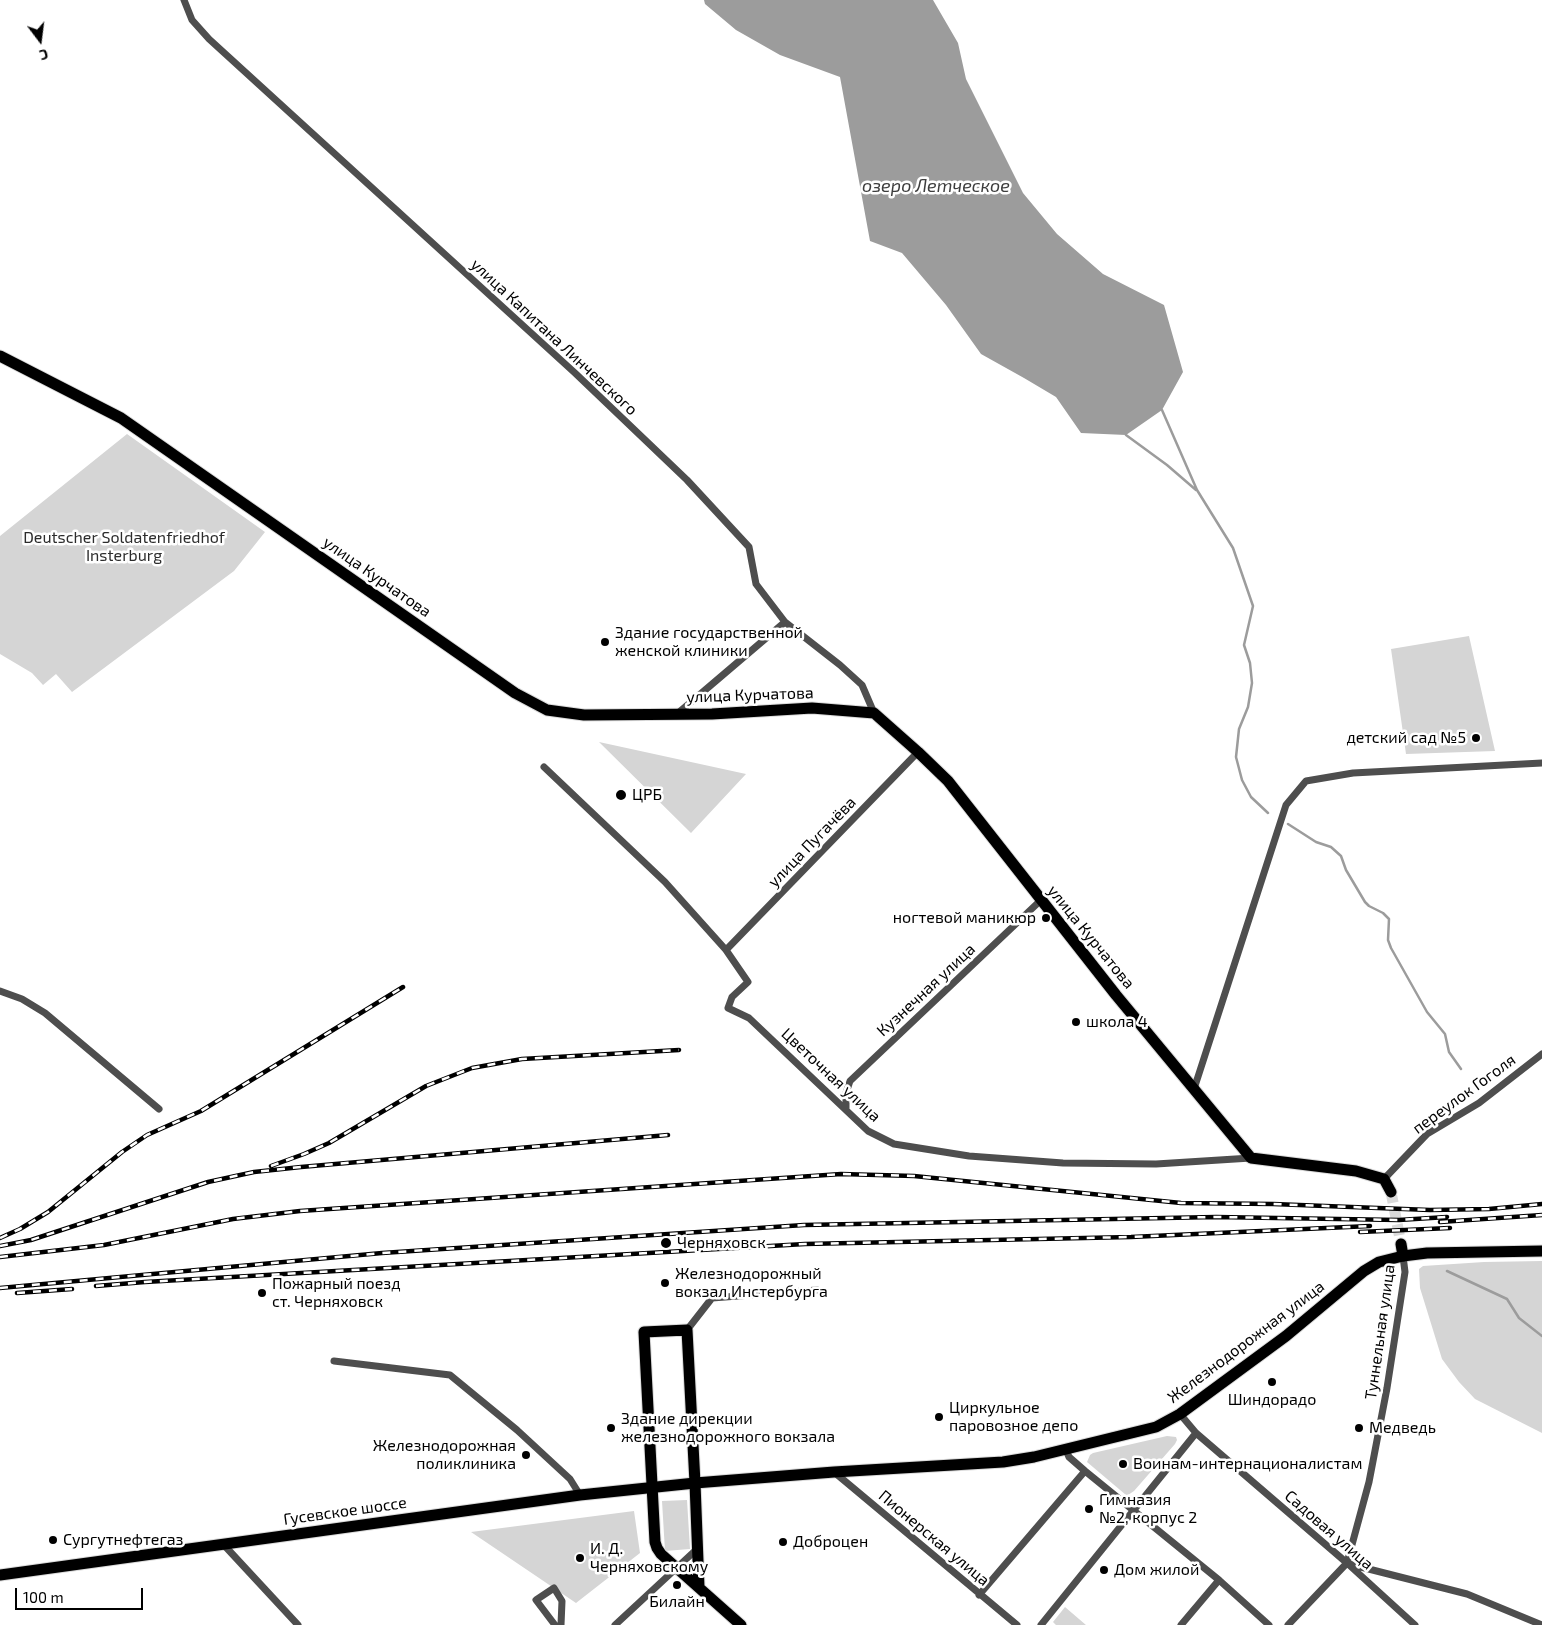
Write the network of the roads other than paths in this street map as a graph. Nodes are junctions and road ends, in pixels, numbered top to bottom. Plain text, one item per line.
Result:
1 (184, 0) edge
2 (0, 356) edge
3 (785, 622) junction
4 (874, 713) junction
5 (678, 714) junction
6 (918, 752) junction
7 (1542, 763) edge
8 (544, 767) dead end
9 (1041, 900) junction
10 (726, 950) junction
11 (0, 991) edge
12 (1542, 1054) edge
13 (1194, 1089) junction
14 (846, 1108) junction
15 (159, 1109) dead end
16 (1251, 1158) junction
17 (1384, 1179) junction
18 (1391, 1192) tunnel mouth
19 (1401, 1244) tunnel mouth
20 (1542, 1251) edge
21 (1403, 1256) junction
22 (817, 1290) dead end
23 (687, 1330) junction
24 (334, 1361) dead end
25 (1180, 1414) junction
26 (1196, 1433) junction
27 (1066, 1450) junction
28 (1085, 1471) junction
29 (834, 1472) junction
30 (695, 1483) junction
31 (652, 1487) junction
32 (580, 1495) junction
33 (1134, 1511) junction
34 (223, 1544) junction
35 (697, 1549) junction
36 (1346, 1563) junction
37 (676, 1567) junction
38 (0, 1575) edge
39 (1219, 1580) junction
40 (698, 1587) junction
41 (980, 1595) junction
42 (298, 1625) edge
43 (555, 1625) edge
44 (562, 1625) edge
45 (614, 1625) edge
46 (741, 1625) edge
47 (1017, 1625) edge
48 (1041, 1625) edge
49 (1181, 1625) edge
50 (1269, 1625) edge
51 (1288, 1625) edge
52 (1415, 1625) edge
53 (1542, 1625) edge

1 - 3 street, улица Капитана Линчевского
2 - 5 main road, улица Курчатова
3 - 4 street, улица Капитана Линчевского
3 - 5 street
4 - 5 main road, улица Курчатова
4 - 6 main road, улица Курчатова
6 - 9 main road, улица Курчатова
6 - 10 street, улица Пугачёва
7 - 13 street
8 - 10 street, Цветочная улица
9 - 13 main road, улица Курчатова
9 - 14 street, Кузнечная улица
10 - 14 street, Цветочная улица
11 - 15 street
12 - 17 street, переулок Гоголя
13 - 16 main road, улица Курчатова
14 - 16 street, Цветочная улица
16 - 17 main road
17 - 18 main road
19 - 21 main road
20 - 21 main road, Железнодорожная улица
21 - 25 main road, Железнодорожная улица
21 - 36 street, Туннельная улица
22 - 23 street
23 - 30 main road
23 - 31 main road
24 - 32 street
25 - 26 street, Садовая улица
25 - 27 main road, Железнодорожная улица
26 - 33 street
26 - 36 street, Садовая улица
27 - 28 street
27 - 29 main road, Железнодорожная улица
28 - 33 street
28 - 41 street
29 - 30 main road, Железнодорожная улица
29 - 41 street, Пионерская улица
30 - 31 main road, Гусевское шоссе
30 - 35 main road
31 - 32 main road, Гусевское шоссе
31 - 37 main road
32 - 34 main road, Гусевское шоссе
33 - 39 street
33 - 48 street
34 - 38 main road, Гусевское шоссе
34 - 42 street
35 - 37 street
35 - 40 main road
36 - 51 street, Туннельная улица
36 - 52 street, Садовая улица
36 - 53 street
37 - 40 main road
37 - 45 street
39 - 49 street
39 - 50 street
40 - 46 main road
41 - 47 street, Пионерская улица
43 - 44 street

